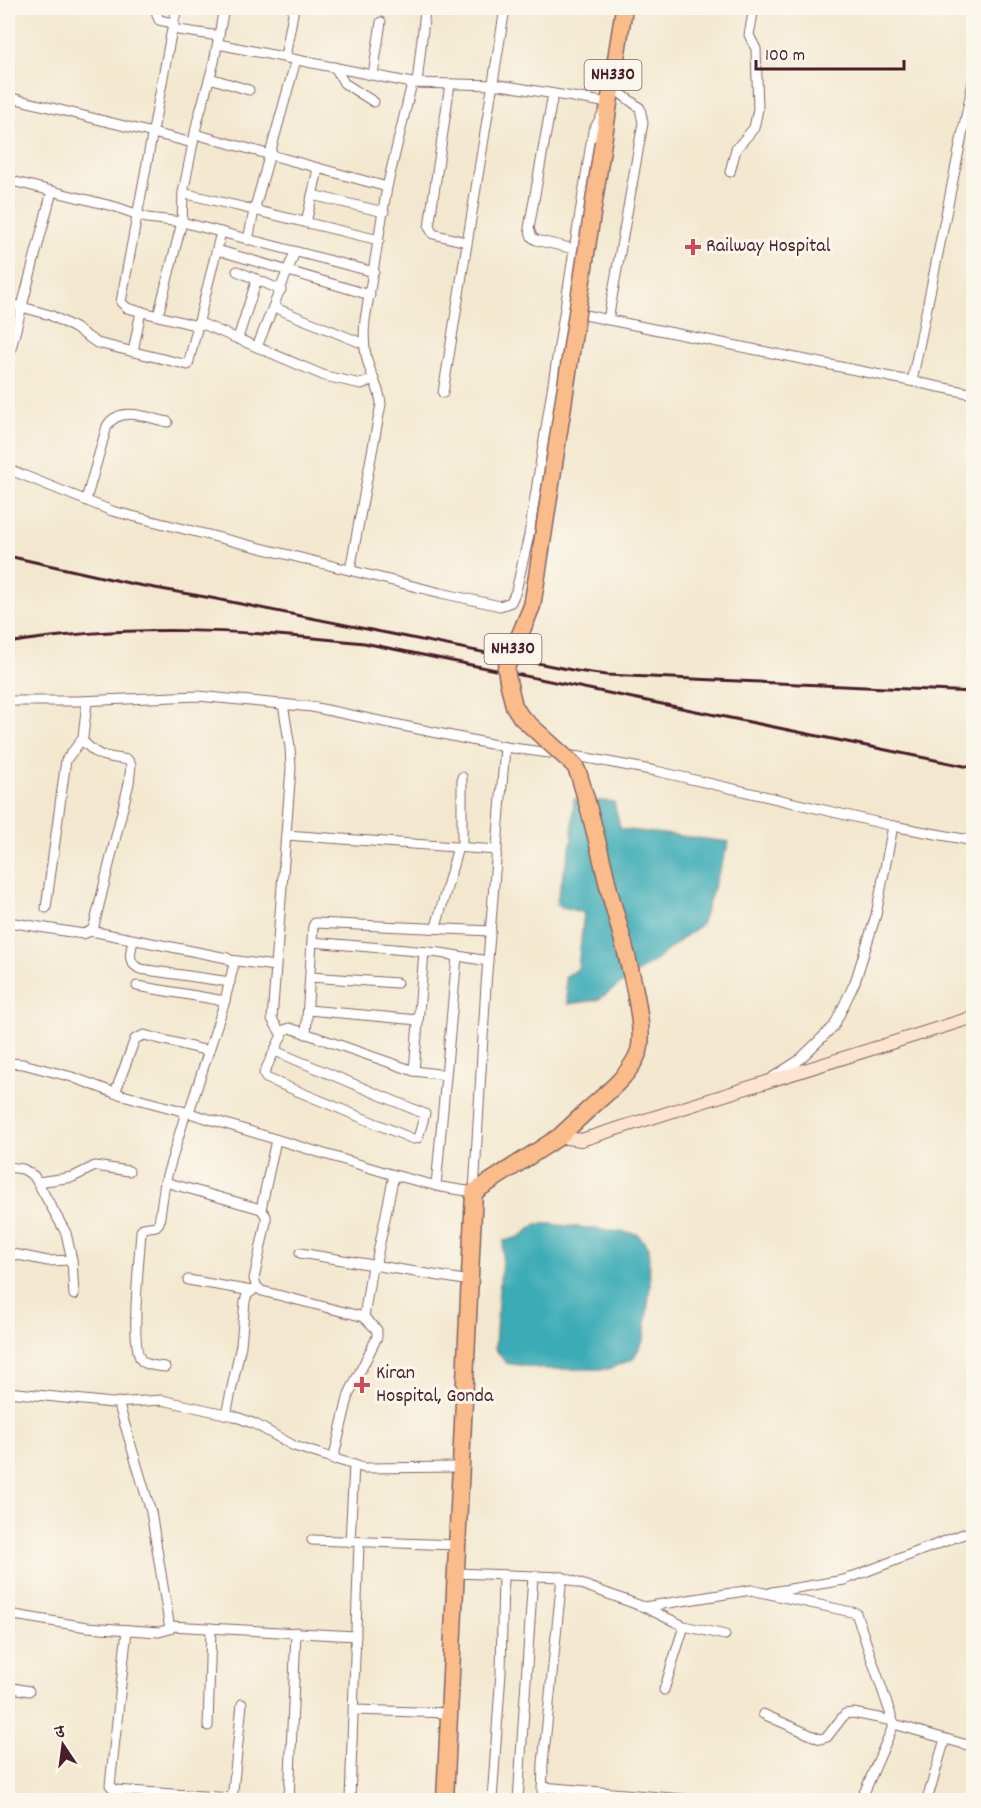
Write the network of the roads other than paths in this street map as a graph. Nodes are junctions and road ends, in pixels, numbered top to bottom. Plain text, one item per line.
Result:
1 (156, 8) edge
2 (177, 8) edge
3 (224, 8) edge
4 (294, 8) edge
5 (505, 8) edge
6 (624, 8) edge
7 (754, 8) edge
8 (425, 11) dead end
9 (381, 22) dead end
10 (173, 26) junction
11 (219, 40) junction
12 (285, 57) junction
13 (296, 60) junction
14 (335, 67) junction
15 (373, 75) junction
16 (974, 77) edge
17 (210, 78) junction
18 (414, 83) junction
19 (450, 84) junction
20 (493, 85) junction
21 (249, 90) dead end
22 (553, 94) junction
23 (610, 95) junction
24 (8, 98) edge
25 (374, 102) dead end
26 (152, 133) junction
27 (194, 139) junction
28 (269, 155) junction
29 (318, 169) junction
30 (730, 172) dead end
31 (8, 180) edge
32 (387, 187) junction
33 (52, 191) junction
34 (183, 193) junction
35 (312, 195) junction
36 (254, 211) junction
37 (384, 212) junction
38 (137, 215) junction
39 (182, 222) junction
40 (306, 223) junction
41 (221, 232) junction
42 (248, 240) junction
43 (379, 240) junction
44 (466, 242) junction
45 (573, 249) junction
46 (217, 250) junction
47 (295, 252) junction
48 (237, 271) dead end
49 (287, 272) junction
50 (374, 272) junction
51 (257, 279) junction
52 (280, 290) junction
53 (370, 295) junction
54 (8, 303) edge
55 (21, 307) junction
56 (273, 307) junction
57 (564, 310) junction
58 (141, 311) junction
59 (158, 316) junction
60 (608, 320) junction
61 (198, 324) junction
62 (238, 338) junction
63 (364, 344) junction
64 (257, 347) junction
65 (133, 352) junction
66 (8, 360) edge
67 (374, 379) junction
68 (912, 381) junction
69 (442, 393) dead end
70 (974, 394) edge
71 (168, 422) dead end
72 (8, 469) edge
73 (86, 500) junction
74 (350, 570) junction
75 (8, 701) edge
76 (87, 701) junction
77 (283, 704) junction
78 (82, 740) junction
79 (505, 747) junction
80 (462, 777) dead end
81 (893, 826) junction
82 (286, 835) junction
83 (974, 841) edge
84 (460, 847) junction
85 (497, 850) junction
86 (46, 908) dead end
87 (8, 922) edge
88 (436, 927) junction
89 (491, 931) junction
90 (91, 932) junction
91 (133, 940) junction
92 (312, 942) junction
93 (424, 952) junction
94 (458, 956) junction
95 (230, 960) junction
96 (488, 961) junction
97 (275, 966) junction
98 (310, 976) junction
99 (230, 982) junction
100 (397, 983) dead end
101 (137, 986) dead end
102 (225, 1001) junction
103 (308, 1010) junction
104 (974, 1017) edge
105 (418, 1020) junction
106 (306, 1034) junction
107 (282, 1035) junction
108 (207, 1051) junction
109 (275, 1051) junction
110 (8, 1063) edge
111 (414, 1071) junction
112 (446, 1075) junction
113 (764, 1083) junction
114 (115, 1093) junction
115 (187, 1112) junction
116 (559, 1137) junction
117 (276, 1140) junction
118 (8, 1167) edge
119 (129, 1171) dead end
120 (394, 1175) junction
121 (38, 1182) junction
122 (165, 1182) junction
123 (436, 1186) junction
124 (474, 1192) junction
125 (261, 1209) junction
126 (8, 1253) edge
127 (300, 1253) dead end
128 (72, 1260) junction
129 (374, 1267) junction
130 (188, 1280) dead end
131 (470, 1281) junction
132 (254, 1289) junction
133 (74, 1295) dead end
134 (364, 1317) junction
135 (165, 1367) dead end
136 (8, 1392) edge
137 (118, 1402) junction
138 (226, 1414) junction
139 (333, 1460) junction
140 (354, 1465) junction
141 (460, 1467) junction
142 (974, 1530) edge
143 (312, 1540) dead end
144 (354, 1543) junction
145 (457, 1545) junction
146 (455, 1574) junction
147 (503, 1575) junction
148 (533, 1576) junction
149 (562, 1577) junction
150 (767, 1593) junction
151 (644, 1606) junction
152 (8, 1614) edge
153 (170, 1626) junction
154 (684, 1626) junction
155 (211, 1628) junction
156 (128, 1630) junction
157 (296, 1632) junction
158 (725, 1635) dead end
159 (356, 1636) junction
160 (8, 1687) edge
161 (664, 1690) dead end
162 (29, 1691) dead end
163 (242, 1704) dead end
164 (354, 1710) junction
165 (449, 1713) junction
166 (763, 1714) dead end
167 (894, 1723) junction
168 (208, 1726) dead end
169 (945, 1739) junction
170 (974, 1747) edge
171 (542, 1787) junction
172 (578, 1790) junction
173 (232, 1799) edge
174 (289, 1800) edge
175 (350, 1800) edge
176 (445, 1800) edge
177 (492, 1800) edge
178 (518, 1800) edge
179 (542, 1800) edge
180 (577, 1800) edge
181 (695, 1800) edge
182 (861, 1800) edge
183 (927, 1800) edge

1 - 10 street
2 - 10 street
3 - 11 street
4 - 12 street
5 - 20 street
6 - 23 highway, NH330
7 - 30 street
8 - 18 street
9 - 15 street
10 - 11 street
10 - 26 street
11 - 12 street
11 - 17 street
12 - 13 street
13 - 14 street
13 - 28 street
14 - 15 street
14 - 25 street
15 - 18 street
16 - 68 street
17 - 21 street
17 - 27 street
18 - 19 street
18 - 32 street
19 - 20 street
19 - 44 street
20 - 22 street
20 - 44 street
22 - 23 street
22 - 45 street
23 - 45 street
23 - 60 street
23 - 116 highway, NH330, bridge
24 - 26 street
26 - 27 street
26 - 38 street
27 - 28 street
27 - 34 street
28 - 29 street
28 - 36 street
29 - 32 street
29 - 35 street
31 - 33 street
32 - 37 street
33 - 38 street
33 - 55 street
34 - 36 street
34 - 39 street
35 - 37 street
35 - 40 street
36 - 40 street
36 - 42 street
37 - 43 street
38 - 39 street
38 - 58 street
39 - 41 street
39 - 59 street
40 - 43 street
41 - 42 street
41 - 46 street
42 - 47 street
43 - 50 street
44 - 69 street
45 - 57 street
46 - 49 street
46 - 61 street
47 - 49 street
47 - 50 street
48 - 51 street
49 - 52 street
49 - 53 street
50 - 53 street
51 - 52 street
51 - 62 street
52 - 56 street
53 - 63 street
54 - 55 street
55 - 65 street
55 - 66 street
56 - 63 street
56 - 64 street
57 - 60 street
57 - 74 street
58 - 59 street
58 - 65 street
59 - 61 street
60 - 68 street
61 - 62 street
61 - 65 street
62 - 64 street
63 - 67 street
64 - 67 street
67 - 74 street
68 - 70 street
71 - 73 street
72 - 73 street
73 - 74 street
75 - 76 street
76 - 77 street
76 - 78 street
77 - 79 street
77 - 82 street
78 - 86 street
78 - 90 street
79 - 81 street
79 - 85 street
80 - 84 street
81 - 83 street
81 - 113 street
82 - 84 street
82 - 97 street
84 - 85 street
84 - 88 street
85 - 89 street
87 - 90 street
88 - 89 street
88 - 92 street
89 - 96 street
90 - 91 street
91 - 95 street
91 - 99 street
92 - 93 street
92 - 98 street
93 - 94 street
93 - 105 street
94 - 96 street
94 - 112 street
95 - 97 street
95 - 99 street
96 - 124 street
97 - 107 street
98 - 100 street
98 - 103 street
99 - 102 street
101 - 102 street
102 - 108 street
103 - 105 street
103 - 106 street
104 - 113 street
105 - 111 street
106 - 107 street
106 - 111 street
107 - 109 street
108 - 114 street
108 - 115 street
109 - 109 street
110 - 114 street
111 - 112 street
112 - 123 street
113 - 116 street
114 - 115 street
115 - 117 street
115 - 122 street
116 - 124 highway, NH330
117 - 120 street
117 - 125 street
118 - 121 street
119 - 121 street
120 - 123 street
120 - 129 street
121 - 128 street
122 - 125 street
122 - 135 street
123 - 124 street
124 - 131 highway
125 - 132 street
126 - 128 street
127 - 129 street
128 - 133 street
129 - 131 street
129 - 134 street
130 - 132 street
131 - 141 highway
132 - 134 street
132 - 138 street
134 - 139 street
136 - 137 street
137 - 138 street
137 - 153 street
138 - 139 street
139 - 140 street
140 - 141 street
140 - 144 street
141 - 145 highway
142 - 150 street
143 - 144 street
144 - 145 street
144 - 159 street
145 - 146 highway
146 - 147 street
146 - 165 highway
147 - 148 street
147 - 177 street
148 - 149 street
148 - 178 street
149 - 151 street
149 - 171 street
150 - 151 street
150 - 167 street
151 - 154 street
152 - 156 street
153 - 155 street
153 - 156 street
154 - 158 street
154 - 161 street
155 - 157 street
155 - 168 street
156 - 173 street
157 - 159 street
157 - 174 street
159 - 164 street
160 - 162 street
163 - 173 street
164 - 165 street
164 - 175 street
165 - 176 highway
166 - 167 street
167 - 169 street
167 - 182 street
169 - 170 street
169 - 183 street
171 - 172 street
171 - 179 street
172 - 180 street
172 - 181 street

